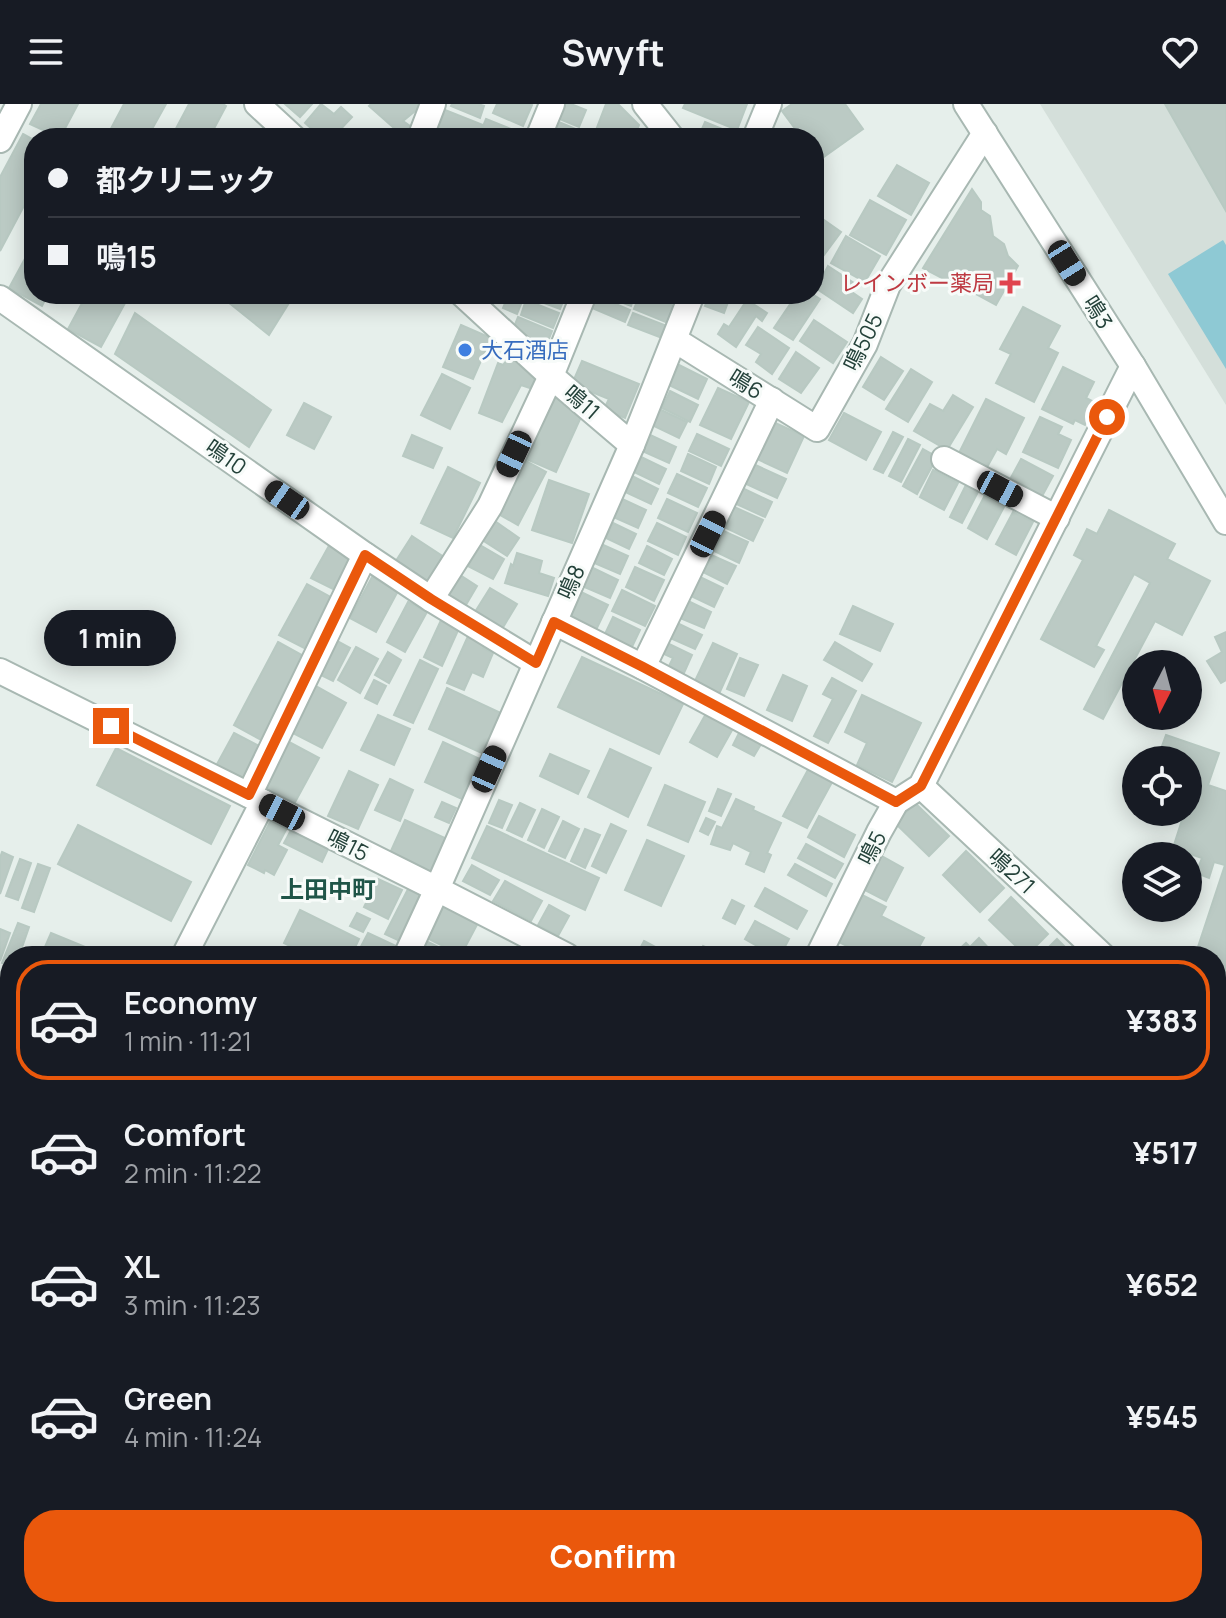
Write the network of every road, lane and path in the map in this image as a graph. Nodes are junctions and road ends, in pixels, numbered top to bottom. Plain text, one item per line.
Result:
1 (19, 104) edge
2 (257, 104) edge
3 (433, 104) edge
4 (552, 104) edge
5 (769, 104) edge
6 (966, 104) edge
7 (283, 128) edge
8 (424, 128) edge
9 (542, 128) edge
10 (759, 128) edge
11 (985, 133) junction
12 (0, 140) edge
13 (0, 298) edge
14 (475, 304) edge
15 (580, 304) edge
16 (688, 304) edge
17 (675, 340) junction
18 (1133, 366) junction
19 (551, 376) junction
20 (772, 400) junction
21 (817, 429) joint
22 (632, 445) junction
23 (944, 459) dead end
24 (1057, 518) junction
25 (1226, 522) edge
26 (365, 555) junction
27 (431, 599) junction
28 (554, 622) junction
29 (536, 663) junction
30 (643, 667) junction
31 (0, 671) edge
32 (921, 786) junction
33 (256, 798) junction
34 (896, 802) junction
35 (437, 889) junction
36 (189, 946) edge
37 (411, 946) edge
38 (548, 946) edge
39 (823, 946) edge
40 (1092, 946) edge

1 - 12 street
2 - 7 street
3 - 8 street
4 - 9 street
5 - 10 street
6 - 11 street, 鳴3
11 - 18 street, 鳴3
11 - 21 street, 鳴505
13 - 26 street, 鳴10
14 - 19 street, 鳴11
15 - 19 street
16 - 17 street, 鳴8
17 - 20 street, 鳴6
17 - 22 street, 鳴8
18 - 24 street
18 - 25 street, 鳴3
19 - 22 street, 鳴11
19 - 27 street
20 - 21 street, 鳴6
20 - 30 street
22 - 28 street, 鳴8
23 - 24 street
24 - 32 street
26 - 27 street, 鳴10
26 - 33 street
27 - 29 street, 鳴10
28 - 29 street, 鳴8
28 - 30 street
29 - 35 street, 鳴8
30 - 34 street
31 - 33 street, 鳴15
32 - 34 street, 鳴5
32 - 40 street, 鳴271
33 - 35 street, 鳴15
33 - 36 street
34 - 39 street, 鳴5
35 - 37 street, 鳴8
35 - 38 street, 鳴15

